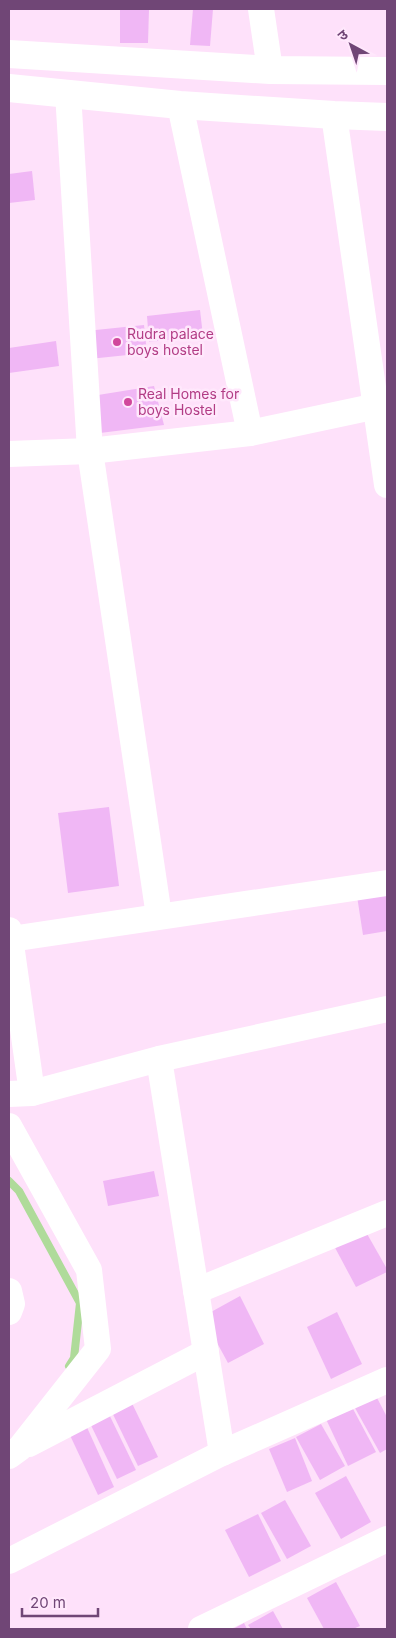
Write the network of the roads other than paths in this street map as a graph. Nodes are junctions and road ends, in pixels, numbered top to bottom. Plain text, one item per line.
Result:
1 (261, 9) edge
2 (9, 54) edge
3 (270, 70) junction
4 (387, 72) edge
5 (9, 88) edge
6 (68, 92) junction
7 (180, 105) junction
8 (334, 115) junction
9 (387, 117) edge
10 (377, 406) junction
11 (250, 434) junction
12 (90, 451) junction
13 (9, 454) edge
14 (387, 485) edge
15 (387, 883) edge
16 (158, 916) junction
17 (10, 934) edge
18 (12, 968) edge
19 (387, 1009) edge
20 (159, 1059) junction
21 (20, 1094) edge
22 (9, 1126) edge
23 (387, 1213) edge
24 (9, 1290) edge
25 (196, 1291) junction
26 (9, 1312) edge
27 (206, 1352) junction
28 (387, 1380) edge
29 (14, 1452) edge
30 (222, 1453) junction
31 (387, 1539) edge
32 (9, 1561) edge
33 (201, 1629) edge

1 - 3 street
2 - 3 street
3 - 4 street
5 - 6 street
6 - 7 street
6 - 12 street
7 - 8 street
7 - 11 street
8 - 9 street
8 - 10 street
10 - 11 street
10 - 14 street
11 - 12 street
12 - 13 street
12 - 16 street
15 - 16 street
16 - 17 street
17 - 18 street
18 - 21 street
19 - 20 street
20 - 21 street
20 - 25 street
22 - 29 street
23 - 25 street
24 - 26 street
25 - 27 street
27 - 29 street
27 - 30 street
28 - 30 street
30 - 32 street
31 - 33 street

